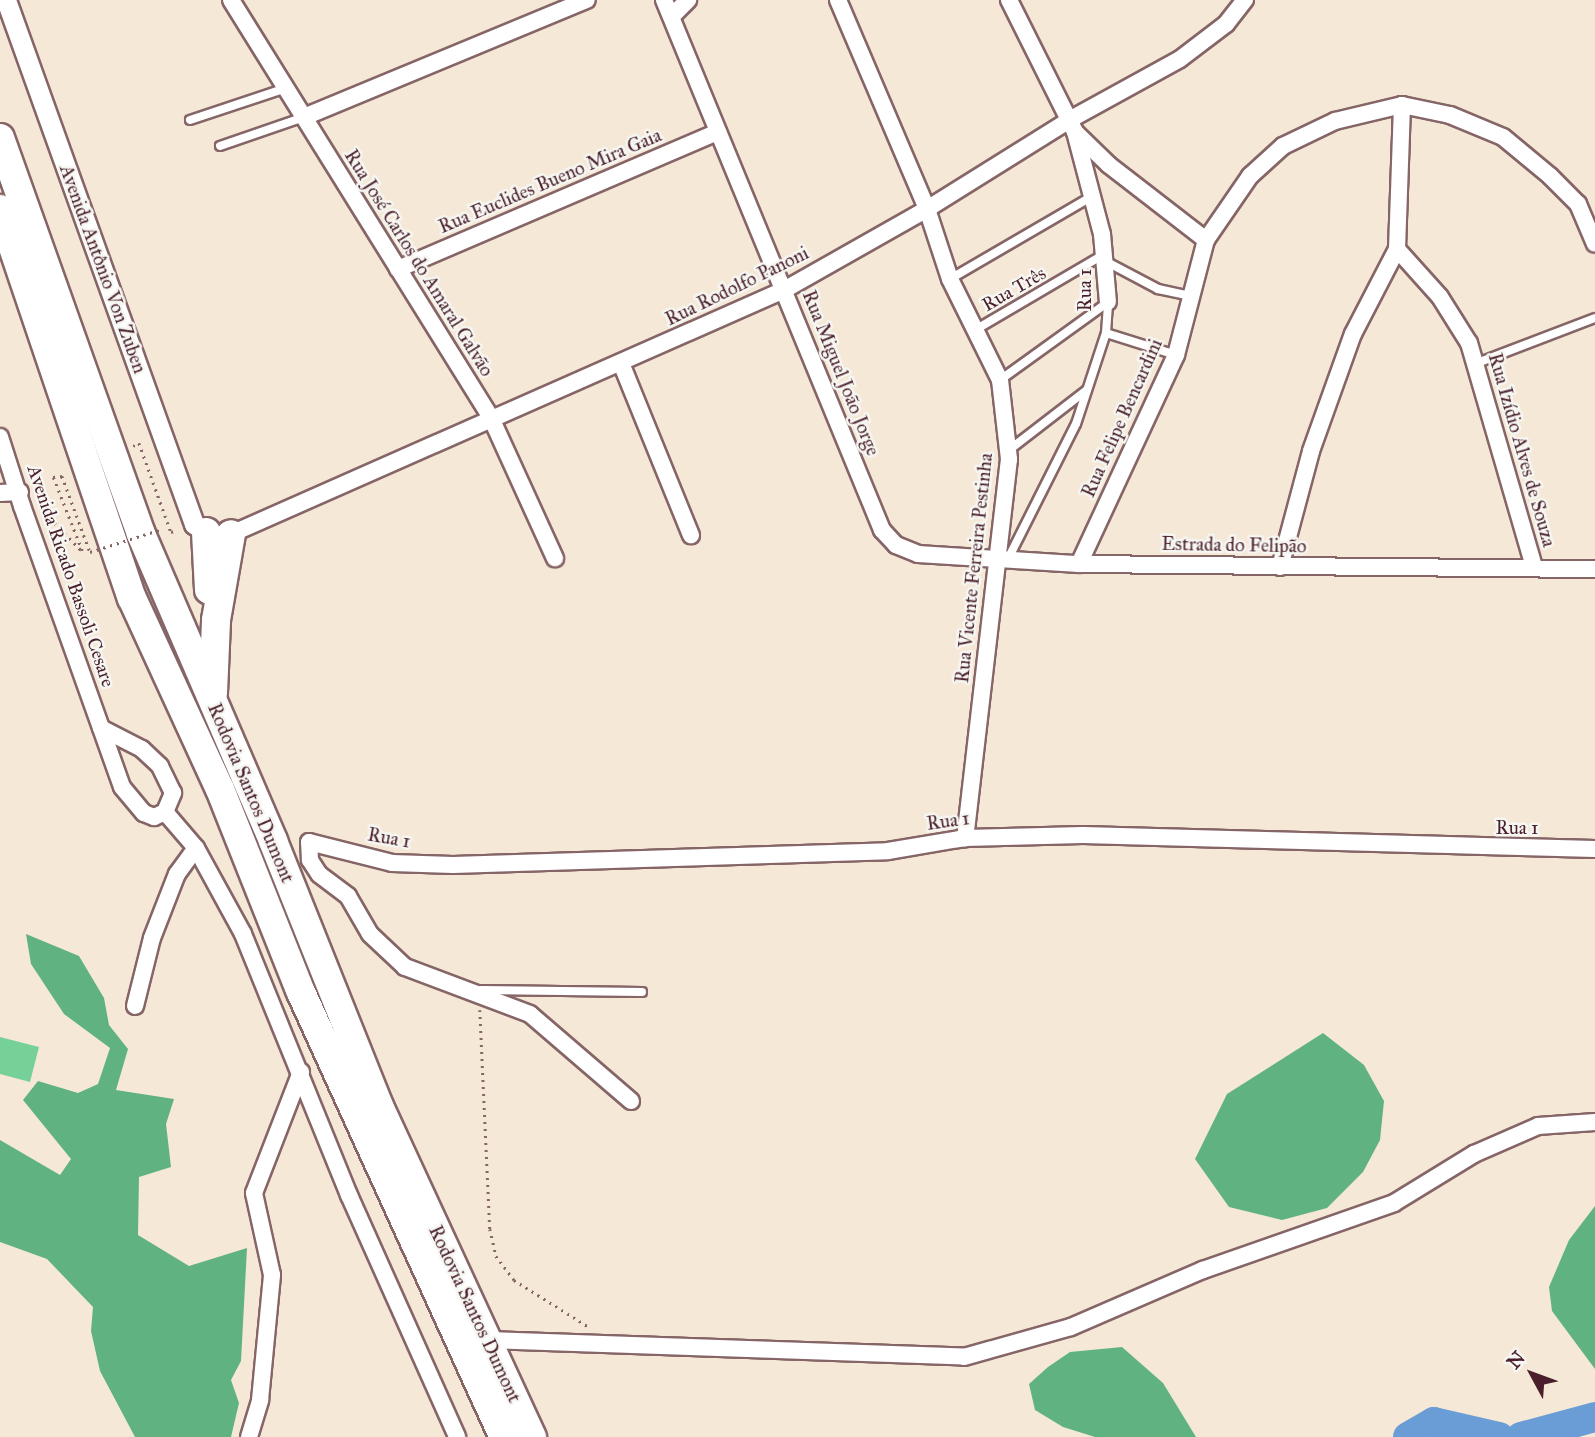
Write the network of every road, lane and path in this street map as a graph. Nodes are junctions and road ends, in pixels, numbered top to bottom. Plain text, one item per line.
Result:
1 (6, 0) edge
2 (231, 0) edge
3 (587, 0) edge
4 (664, 0) edge
5 (688, 0) edge
6 (838, 0) edge
7 (1009, 0) edge
8 (1245, 0) edge
9 (672, 16) junction
10 (286, 88) junction
11 (1402, 105) junction
12 (304, 117) junction
13 (190, 120) dead end
14 (1073, 125) junction
15 (718, 132) junction
16 (0, 138) edge
17 (220, 146) dead end
18 (1089, 198) junction
19 (0, 209) edge
20 (927, 209) junction
21 (1206, 240) junction
22 (1595, 244) edge
23 (1397, 249) junction
24 (1106, 258) junction
25 (398, 269) junction
26 (950, 279) junction
27 (784, 290) junction
28 (1191, 296) junction
29 (1108, 302) junction
30 (1595, 318) edge
31 (975, 330) junction
32 (1106, 333) junction
33 (1176, 355) junction
34 (621, 363) junction
35 (1477, 363) junction
36 (1000, 380) junction
37 (1088, 390) junction
38 (492, 420) junction
39 (0, 436) edge
40 (1009, 450) junction
41 (0, 493) edge
42 (21, 499) junction
43 (210, 530) junction
44 (882, 530) joint
45 (691, 534) dead end
46 (1003, 557) junction
47 (555, 558) dead end
48 (1079, 564) junction
49 (1280, 567) junction
50 (1534, 567) junction
51 (1595, 569) edge
52 (213, 703) junction
53 (102, 728) junction
54 (165, 812) junction
55 (965, 838) junction
56 (196, 848) junction
57 (1595, 849) edge
58 (642, 992) dead end
59 (472, 993) junction
60 (135, 1006) dead end
61 (300, 1072) junction
62 (631, 1101) dead end
63 (1595, 1122) edge
64 (488, 1340) junction
65 (618, 1345) junction
66 (249, 1437) edge
67 (457, 1437) edge
68 (504, 1437) edge
69 (532, 1437) edge

1 - 43 street, Avenida Antônio Von Zuben
2 - 10 street, Rua José Carlos do Amaral Galvão
3 - 12 street
4 - 9 street, Rua Miguel João Jorge
5 - 9 street
6 - 20 street, Rua Vicente Ferreira Pestinha
7 - 14 street
8 - 14 street, Rua Rodolfo Panoni
9 - 15 street, Rua Miguel João Jorge
10 - 12 street, Rua José Carlos do Amaral Galvão
10 - 13 lane
11 - 21 street, Rua Felipe Bencardini
11 - 22 street, Rua Felipe Bencardini
11 - 23 street
12 - 17 lane
12 - 25 street, Rua José Carlos do Amaral Galvão
14 - 18 street, Rua 1
14 - 20 street, Rua Rodolfo Panoni
14 - 21 street
15 - 25 street, Rua Euclides Bueno Mira Gaia
15 - 27 street, Rua Miguel João Jorge
16 - 52 highway, Rodovia Santos Dumont
18 - 24 street, Rua 1
18 - 26 lane
19 - 68 highway, Rodovia Santos Dumont
20 - 26 street, Rua Vicente Ferreira Pestinha
20 - 27 street, Rua Rodolfo Panoni
21 - 28 street, Rua Felipe Bencardini
23 - 35 street, Rua Izídio Alves de Souza
23 - 49 street
24 - 28 lane
24 - 29 street, Rua 1
24 - 31 lane, Rua Três
25 - 38 street, Rua José Carlos do Amaral Galvão
26 - 31 street, Rua Vicente Ferreira Pestinha
27 - 34 street, Rua Rodolfo Panoni
27 - 44 street, Rua Miguel João Jorge
28 - 33 street, Rua Felipe Bencardini
29 - 32 lane, Rua 1
29 - 36 lane
30 - 35 lane
31 - 36 street, Rua Vicente Ferreira Pestinha
32 - 33 lane
32 - 37 lane, Rua 1
33 - 48 street, Rua Felipe Bencardini
34 - 38 street, Rua Rodolfo Panoni
34 - 45 street
35 - 50 street, Rua Izídio Alves de Souza
36 - 40 street, Rua Vicente Ferreira Pestinha
37 - 40 lane
37 - 46 lane, Rua 1
38 - 43 street, Rua Rodolfo Panoni
38 - 47 street, Rua José Carlos do Amaral Galvão
39 - 42 street, Avenida Ricado Bassoli Cesare
40 - 46 street, Rua Vicente Ferreira Pestinha
41 - 42 street
42 - 43 path, bridge
42 - 53 street, Avenida Ricado Bassoli Cesare
43 - 52 highway
44 - 46 street, Estrada do Felipão
46 - 48 street, Estrada do Felipão
46 - 55 street, Rua Vicente Ferreira Pestinha
48 - 49 street, Estrada do Felipão
49 - 50 street, Estrada do Felipão
50 - 51 street, Estrada do Felipão
52 - 64 highway, Rodovia Santos Dumont
53 - 54 street, Avenida Ricado Bassoli Cesare
53 - 54 street
54 - 56 street
55 - 57 street, Rua 1
55 - 59 street, Rua 1
56 - 60 street
56 - 61 street
58 - 59 lane
59 - 62 street
59 - 65 path
61 - 66 street
61 - 67 street
63 - 65 street
64 - 65 street
64 - 69 highway, Rodovia Santos Dumont

